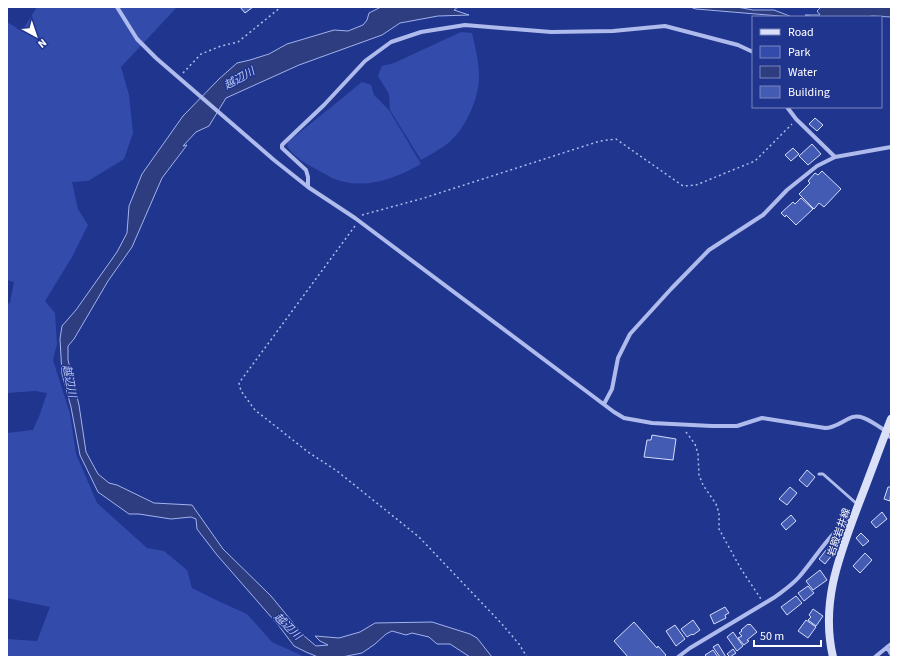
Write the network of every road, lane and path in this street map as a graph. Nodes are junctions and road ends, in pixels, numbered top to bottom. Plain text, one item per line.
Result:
1 (117, 7) edge
2 (281, 7) edge
3 (752, 52) edge
4 (178, 79) junction
5 (788, 108) edge
6 (796, 120) junction
7 (891, 147) edge
8 (835, 157) junction
9 (308, 187) junction
10 (356, 219) junction
11 (604, 404) junction
12 (891, 419) edge
13 (679, 424) junction
14 (888, 434) edge
15 (819, 474) dead end
16 (858, 505) junction
17 (853, 518) junction
18 (764, 604) junction
19 (889, 645) edge
20 (891, 654) edge
21 (527, 657) edge
22 (678, 657) edge
23 (833, 657) edge
24 (875, 657) edge

1 - 4 street
2 - 4 path
3 - 9 street
4 - 9 street
5 - 6 street
6 - 8 street
6 - 10 path
7 - 8 street
8 - 11 street
9 - 10 street
10 - 11 street
10 - 21 path
11 - 13 street
12 - 14 main road, 岩殿岩井線
13 - 14 street
13 - 18 path
14 - 16 main road, 岩殿岩井線
15 - 16 lane
16 - 17 main road, 岩殿岩井線
17 - 18 street
17 - 23 main road, 岩殿岩井線
18 - 22 street
19 - 20 street
19 - 24 street

